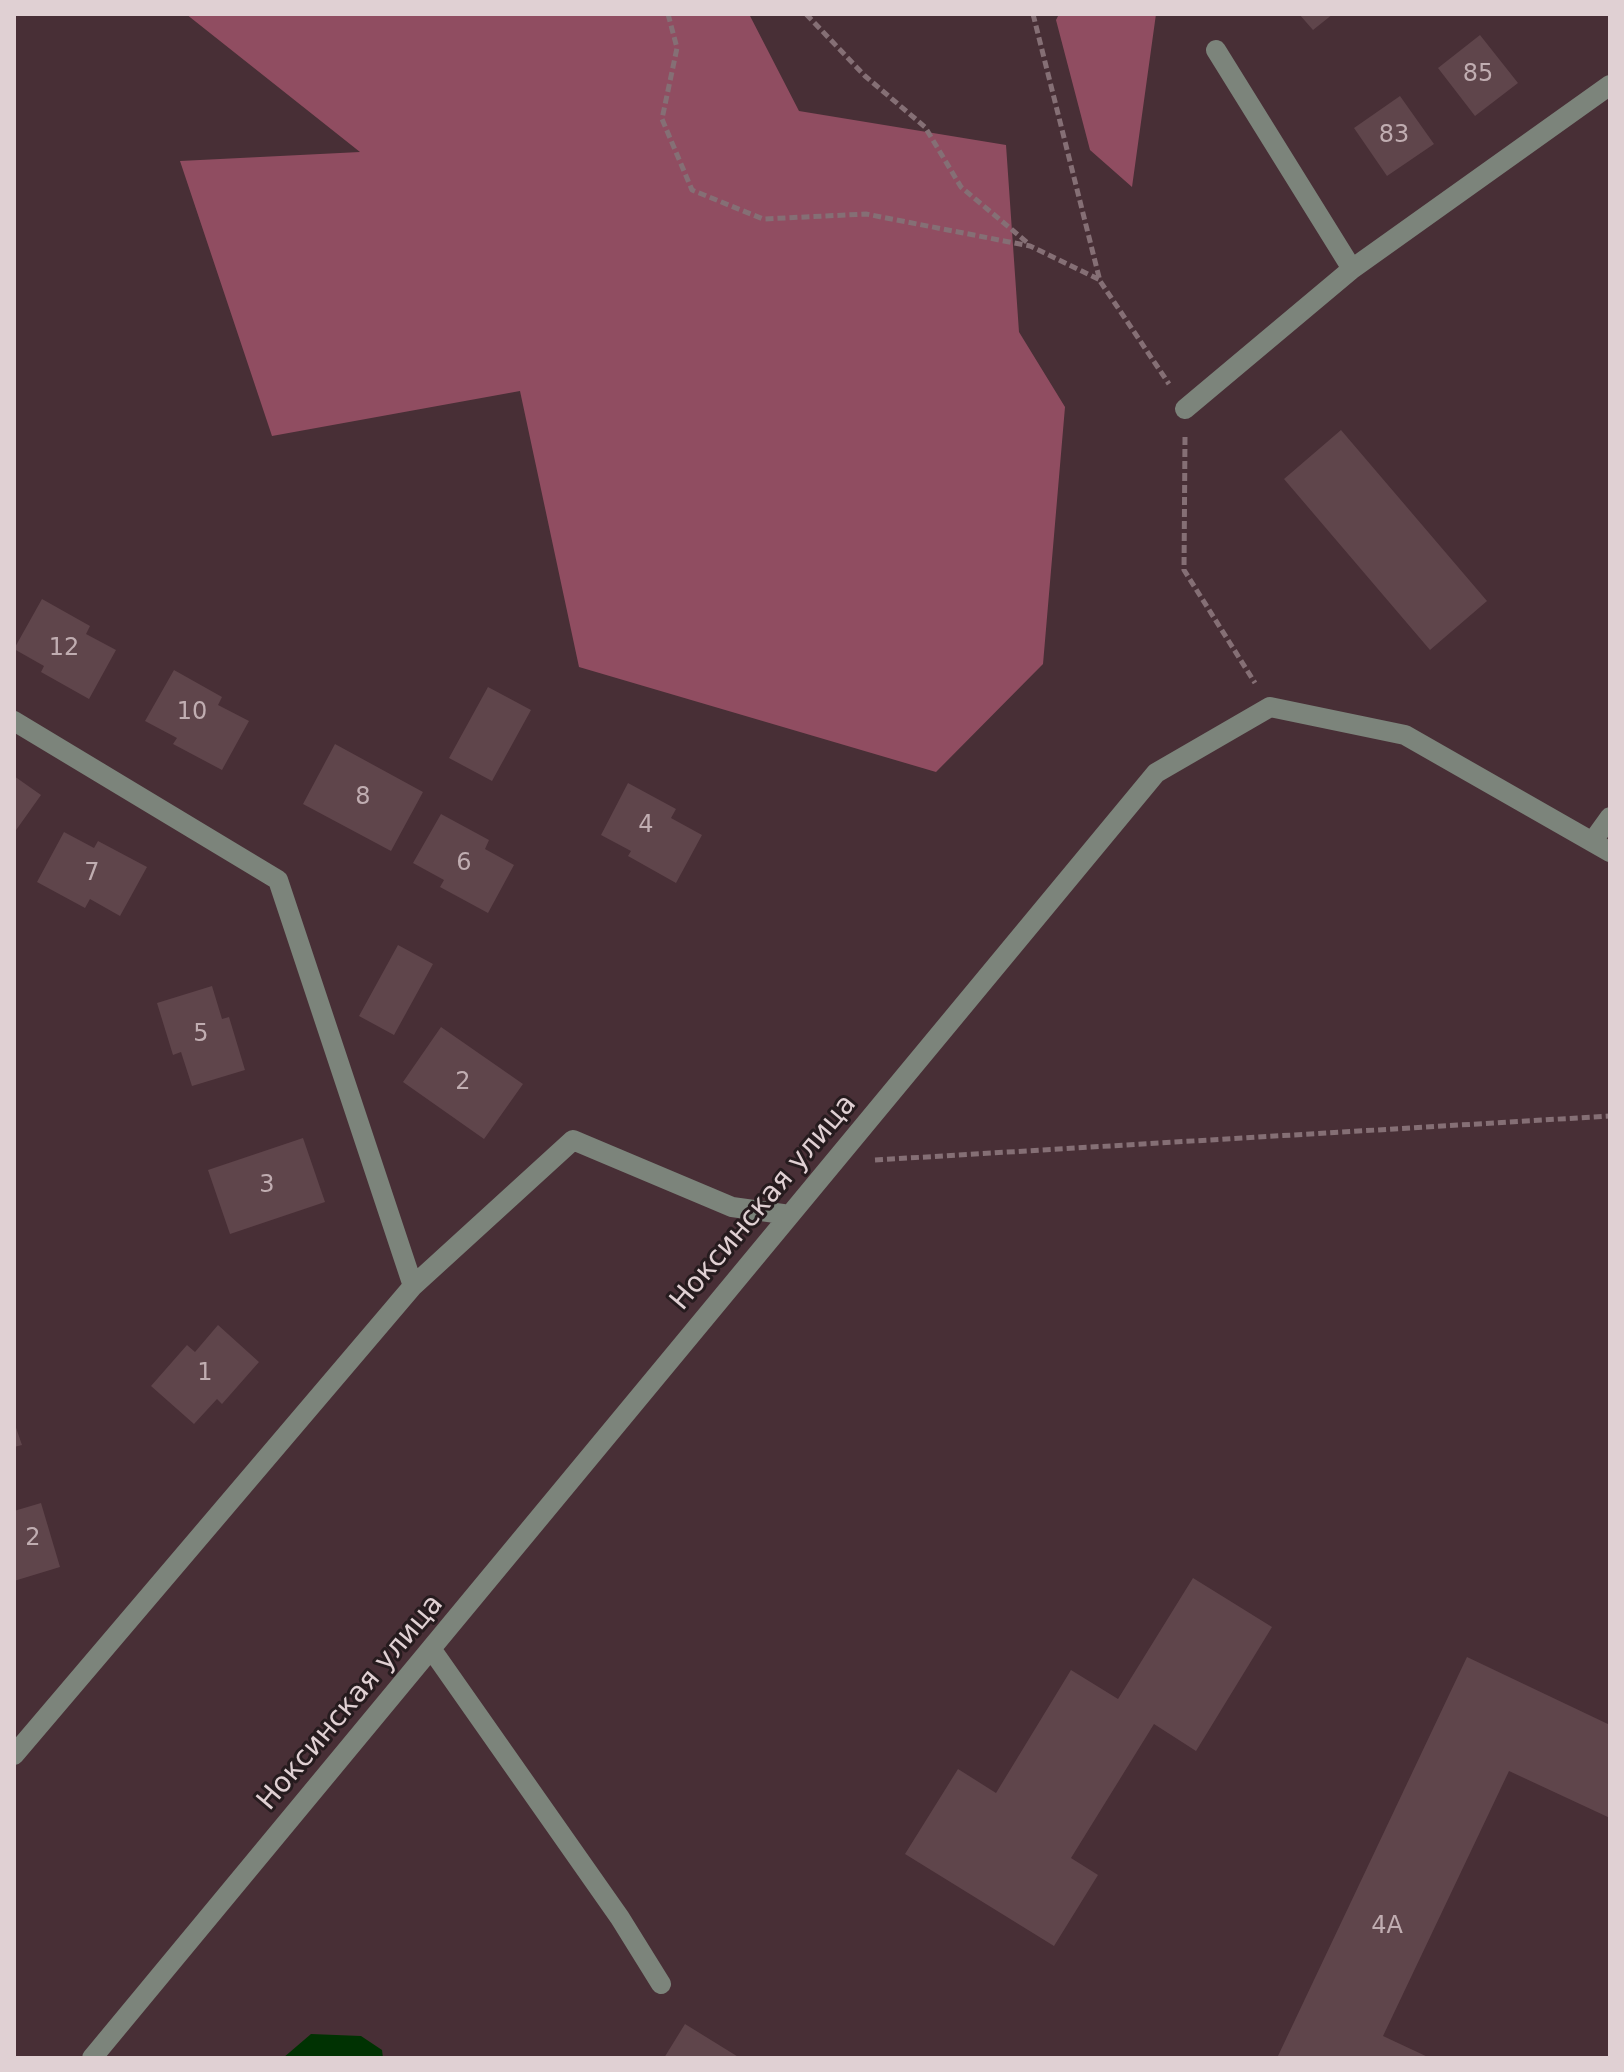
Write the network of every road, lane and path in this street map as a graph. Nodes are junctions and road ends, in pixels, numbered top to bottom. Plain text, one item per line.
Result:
1 (668, 14) edge
2 (806, 14) edge
3 (1033, 14) edge
4 (1216, 50) dead end
5 (1610, 85) edge
6 (1030, 246) junction
7 (1352, 269) junction
8 (1100, 281) junction
9 (1185, 409) junction
10 (1270, 707) junction
11 (14, 721) edge
12 (1610, 817) edge
13 (1601, 847) edge
14 (1610, 1116) edge
15 (834, 1162) junction
16 (790, 1215) junction
17 (413, 1286) junction
18 (432, 1650) junction
19 (14, 1755) edge
20 (661, 1984) dead end
21 (92, 2058) edge

1 - 6 path
2 - 6 path
3 - 8 path
4 - 7 street
5 - 7 street
6 - 8 path
7 - 9 street
8 - 9 path
9 - 10 path
10 - 13 street
10 - 15 street, Ноксинская улица
11 - 17 street
12 - 13 street
14 - 15 path
15 - 16 street, Ноксинская улица
16 - 17 street
16 - 18 street, Ноксинская улица
17 - 19 street
18 - 20 street
18 - 21 street, Ноксинская улица

